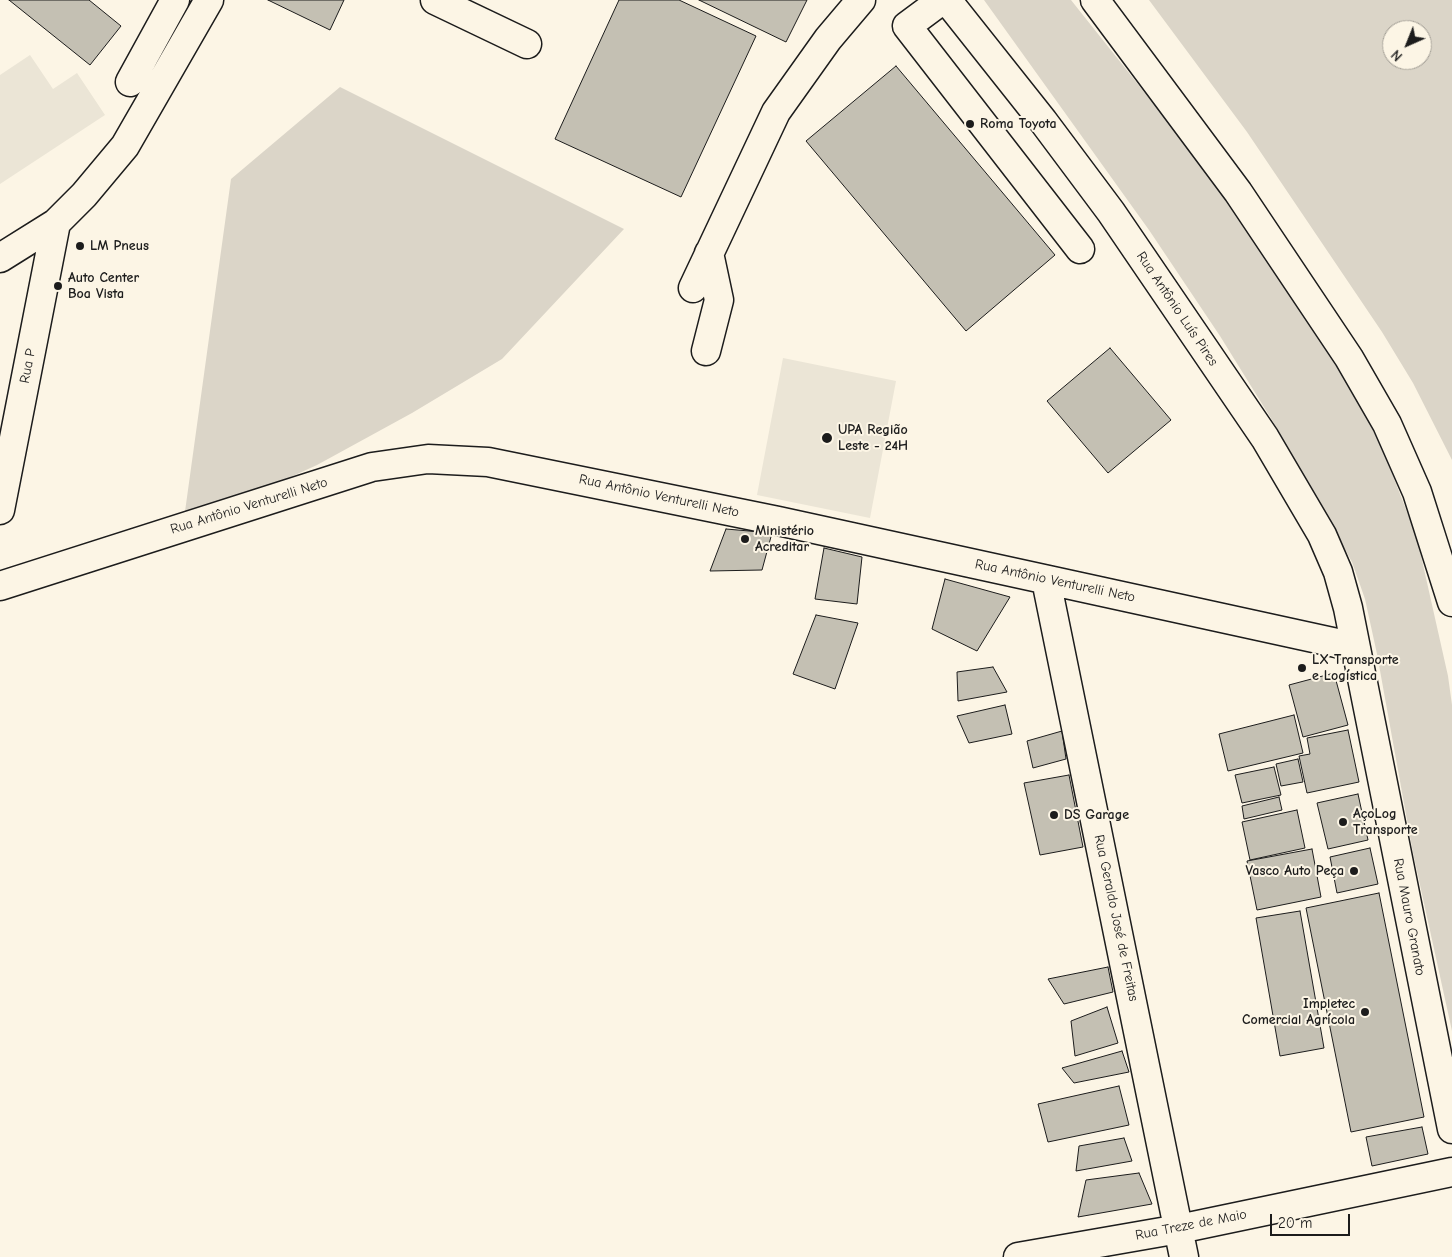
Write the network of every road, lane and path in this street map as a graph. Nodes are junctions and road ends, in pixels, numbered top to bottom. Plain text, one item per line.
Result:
1 (209, 0) edge
2 (435, 0) edge
3 (861, 0) edge
4 (942, 0) edge
5 (947, 0) edge
6 (1095, 0) edge
7 (166, 3) edge
8 (527, 44) dead end
9 (130, 82) dead end
10 (56, 223) junction
11 (1080, 249) dead end
12 (709, 253) junction
13 (0, 258) edge
14 (694, 288) dead end
15 (706, 351) dead end
16 (0, 510) edge
17 (1046, 580) junction
18 (0, 586) edge
19 (1452, 602) edge
20 (1355, 647) junction
21 (1452, 1129) edge
22 (1452, 1172) edge
23 (1179, 1229) junction
24 (1018, 1257) edge
25 (1184, 1257) edge

1 - 10 main road
2 - 8 main road
3 - 12 main road
4 - 11 main road
5 - 20 main road, Rua Antônio Luís Pires
6 - 19 main road
7 - 9 main road
10 - 13 main road
10 - 16 main road, Rua P
12 - 14 main road
12 - 15 main road
17 - 18 main road, Rua Antônio Venturelli Neto
17 - 20 main road, Rua Antônio Venturelli Neto
17 - 23 main road, Rua Geraldo José de Freitas
20 - 21 main road, Rua Mauro Granato
22 - 23 main road, Rua Treze de Maio
23 - 24 main road, Rua Treze de Maio
23 - 25 main road, Rua Geraldo José de Freitas

